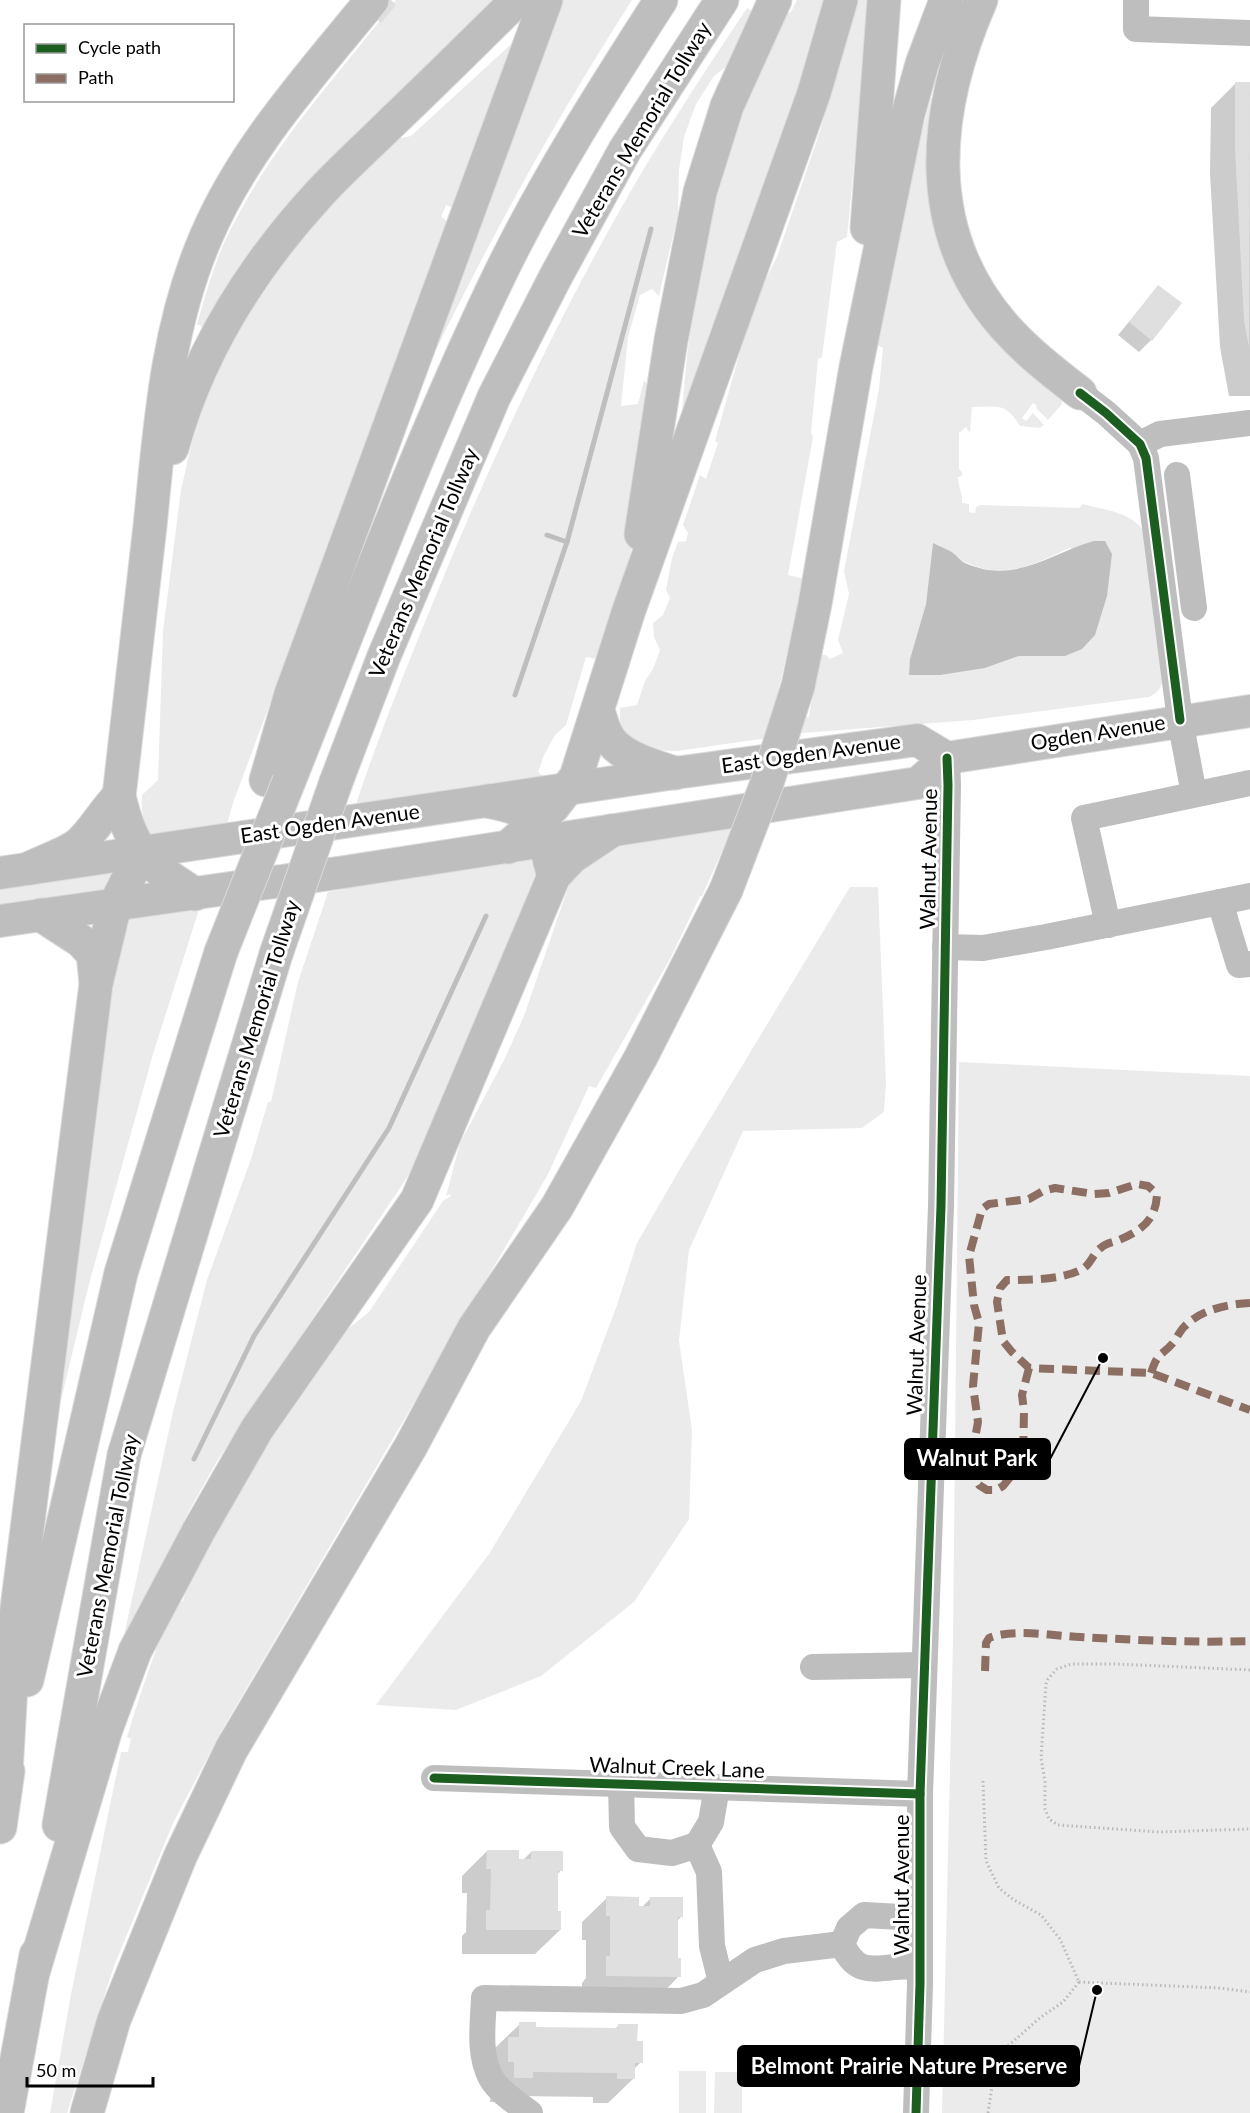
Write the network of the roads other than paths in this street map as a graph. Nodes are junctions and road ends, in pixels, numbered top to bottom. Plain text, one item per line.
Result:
1 (372, 0) edge
2 (661, 0) edge
3 (722, 0) edge
4 (775, 0) edge
5 (841, 0) edge
6 (884, 0) edge
7 (946, 0) edge
8 (981, 0) edge
9 (1136, 0) edge
10 (534, 7) edge
11 (1250, 33) edge
12 (856, 367) junction
13 (1080, 393) joint
14 (1250, 423) edge
15 (1140, 444) junction
16 (1177, 475) dead end
17 (149, 528) junction
18 (1194, 608) dead end
19 (629, 610) junction
20 (598, 711) junction
21 (1250, 711) edge
22 (1180, 720) junction
23 (946, 758) junction
24 (675, 773) junction
25 (278, 781) junction
26 (1250, 783) edge
27 (569, 789) junction
28 (1194, 794) junction
29 (118, 796) junction
30 (488, 801) junction
31 (540, 831) junction
32 (611, 831) junction
33 (508, 847) joint
34 (141, 853) junction
35 (15, 871) edge
36 (554, 876) junction
37 (195, 894) junction
38 (1250, 896) edge
39 (1220, 902) junction
40 (115, 905) junction
41 (41, 915) junction
42 (0, 921) edge
43 (1108, 925) junction
44 (945, 948) junction
45 (1250, 964) edge
46 (96, 984) junction
47 (923, 1665) junction
48 (813, 1667) dead end
49 (434, 1778) dead end
50 (621, 1784) junction
51 (717, 1787) junction
52 (5, 1791) junction
53 (920, 1794) junction
54 (0, 1827) edge
55 (697, 1845) junction
56 (920, 1918) junction
57 (842, 1944) junction
58 (920, 1967) junction
59 (32, 1976) junction
60 (722, 1982) junction
61 (7, 2113) edge
62 (87, 2113) edge
63 (530, 2113) edge
64 (916, 2113) edge

1 - 17 highway
2 - 25 highway, Veterans Memorial Tollway
3 - 59 highway, Veterans Memorial Tollway, bridge
4 - 19 highway
5 - 19 highway
6 - 12 highway
7 - 12 highway
8 - 13 highway
9 - 11 street
10 - 17 highway
10 - 25 highway
12 - 62 highway, bridge
13 - 15 street
14 - 15 street
15 - 22 street
16 - 18 street
17 - 29 highway
19 - 20 highway
20 - 24 highway
20 - 27 highway
21 - 22 main road, Ogden Avenue
22 - 23 main road, Ogden Avenue
22 - 28 street
23 - 24 main road, East Ogden Avenue
23 - 32 main road, East Ogden Avenue
23 - 44 street, Walnut Avenue
24 - 27 main road, East Ogden Avenue
25 - 52 highway, bridge
26 - 28 street
27 - 30 main road, East Ogden Avenue
27 - 31 highway
28 - 43 street
29 - 34 highway
29 - 35 highway
30 - 31 highway
30 - 34 main road, East Ogden Avenue
31 - 32 main road, East Ogden Avenue
31 - 33 highway
31 - 36 highway
32 - 36 highway
33 - 37 main road
34 - 35 main road, East Ogden Avenue
34 - 37 highway
34 - 40 highway
36 - 59 highway
37 - 40 main road
38 - 39 street
39 - 43 street
39 - 45 street
40 - 41 main road
40 - 46 highway
41 - 42 main road
41 - 46 highway
43 - 44 street
44 - 47 street, Walnut Avenue
46 - 52 highway
47 - 48 street
47 - 53 street, Walnut Avenue
49 - 50 street, Walnut Creek Lane
50 - 51 street, Walnut Creek Lane
50 - 55 street
51 - 53 street, Walnut Creek Lane
51 - 55 street
52 - 54 highway
53 - 56 street, Walnut Avenue
55 - 60 street
56 - 57 street
56 - 58 street, Walnut Avenue
57 - 58 street
57 - 60 street
58 - 64 street, Walnut Avenue
59 - 61 highway, Veterans Memorial Tollway
60 - 63 street

